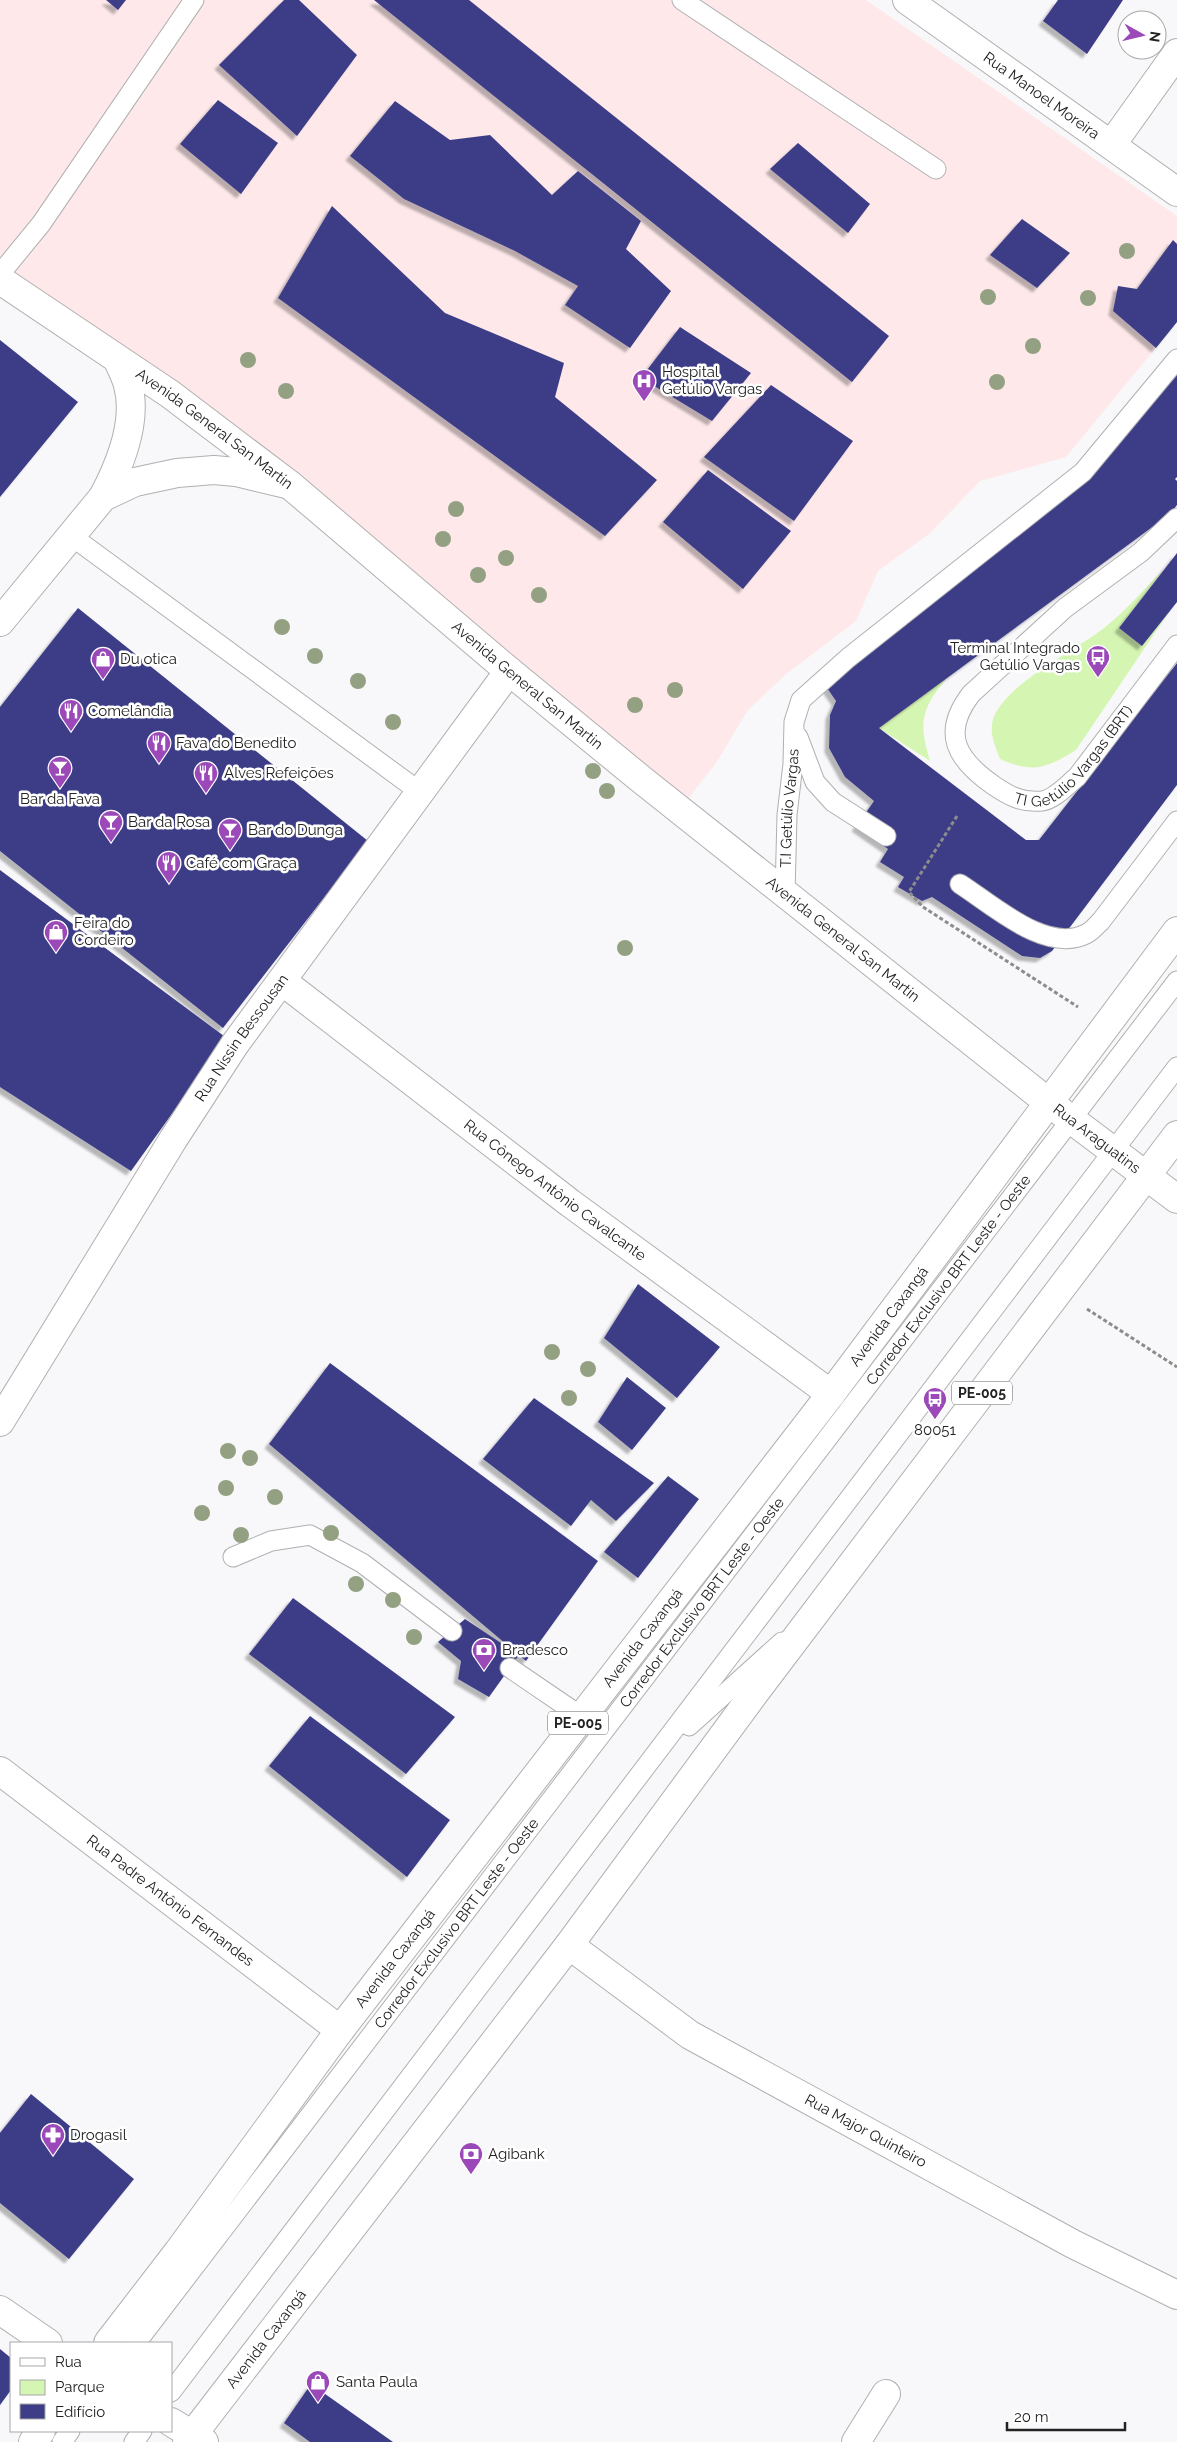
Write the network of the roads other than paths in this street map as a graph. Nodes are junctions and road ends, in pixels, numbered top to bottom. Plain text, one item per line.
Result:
1 (194, 0) edge
2 (682, 0) edge
3 (906, 0) edge
4 (1177, 52) edge
5 (1112, 144) junction
6 (936, 169) dead end
7 (1177, 192) edge
8 (0, 274) edge
9 (0, 280) edge
10 (1177, 359) edge
11 (118, 360) junction
12 (290, 485) junction
13 (103, 497) junction
14 (1177, 518) edge
15 (70, 535) junction
16 (0, 622) edge
17 (1177, 645) edge
18 (509, 671) junction
19 (794, 722) junction
20 (420, 792) junction
21 (1177, 821) edge
22 (886, 836) dead end
23 (960, 884) dead end
24 (785, 894) junction
25 (1177, 931) edge
26 (282, 981) junction
27 (1177, 981) edge
28 (1177, 1067) edge
29 (1048, 1102) junction
30 (1071, 1120) junction
31 (1177, 1135) edge
32 (1113, 1152) junction
33 (1146, 1176) junction
34 (1177, 1199) edge
35 (831, 1394) junction
36 (0, 1422) edge
37 (233, 1557) dead end
38 (818, 1610) junction
39 (452, 1631) dead end
40 (510, 1668) dead end
41 (582, 1717) junction
42 (655, 1756) junction
43 (0, 1771) edge
44 (569, 1944) junction
45 (340, 2030) junction
46 (1177, 2295) edge
47 (0, 2310) edge
48 (47, 2342) edge
49 (109, 2342) edge
50 (137, 2342) edge
51 (172, 2391) edge
52 (886, 2394) dead end
53 (188, 2435) edge
54 (856, 2442) edge

1 - 8 lane
2 - 6 lane
3 - 5 main road, Rua Manoel Moreira
4 - 5 main road
5 - 7 main road, Rua Manoel Moreira
9 - 11 main road, Avenida General San Martin
10 - 19 lane, T.I Getúlio Vargas
11 - 12 main road, Avenida General San Martin
11 - 13 main road
12 - 13 main road
12 - 18 main road, Avenida General San Martin
13 - 15 main road
14 - 17 lane, TI Getúlio Vargas (BRT)
15 - 16 main road
15 - 20 lane
18 - 20 main road, Rua Nissin Bessousan
18 - 24 main road, Avenida General San Martin
19 - 22 lane
19 - 24 lane, T.I Getúlio Vargas
20 - 26 main road, Rua Nissin Bessousan
21 - 23 lane
24 - 29 main road, Avenida General San Martin
25 - 29 main road, Avenida Caxangá / PE-005
26 - 35 main road, Rua Cônego Antônio Cavalcante
26 - 36 main road, Rua Nissin Bessousan
27 - 30 lane, Corredor Exclusivo BRT Leste - Oeste
28 - 32 lane
29 - 30 main road, Rua Araguatins
29 - 35 main road, Avenida Caxangá / PE-005
30 - 32 main road, Rua Araguatins
30 - 50 lane, Corredor Exclusivo BRT Leste - Oeste
31 - 33 main road, Avenida Caxangá / PE-005
32 - 33 main road, Rua Araguatins
32 - 42 lane
33 - 34 main road, Rua Araguatins
33 - 38 main road, Avenida Caxangá / PE-005
35 - 41 main road, Avenida Caxangá / PE-005
37 - 39 lane
38 - 42 lane
38 - 44 main road, Avenida Caxangá / PE-005
40 - 41 lane
41 - 45 main road, Avenida Caxangá / PE-005
42 - 51 lane
43 - 45 main road, Rua Padre Antônio Fernandes
44 - 46 main road, Rua Major Quinteiro
44 - 53 main road, Avenida Caxangá / PE-005
45 - 49 main road, Avenida Caxangá / PE-005
47 - 48 main road
52 - 54 main road

